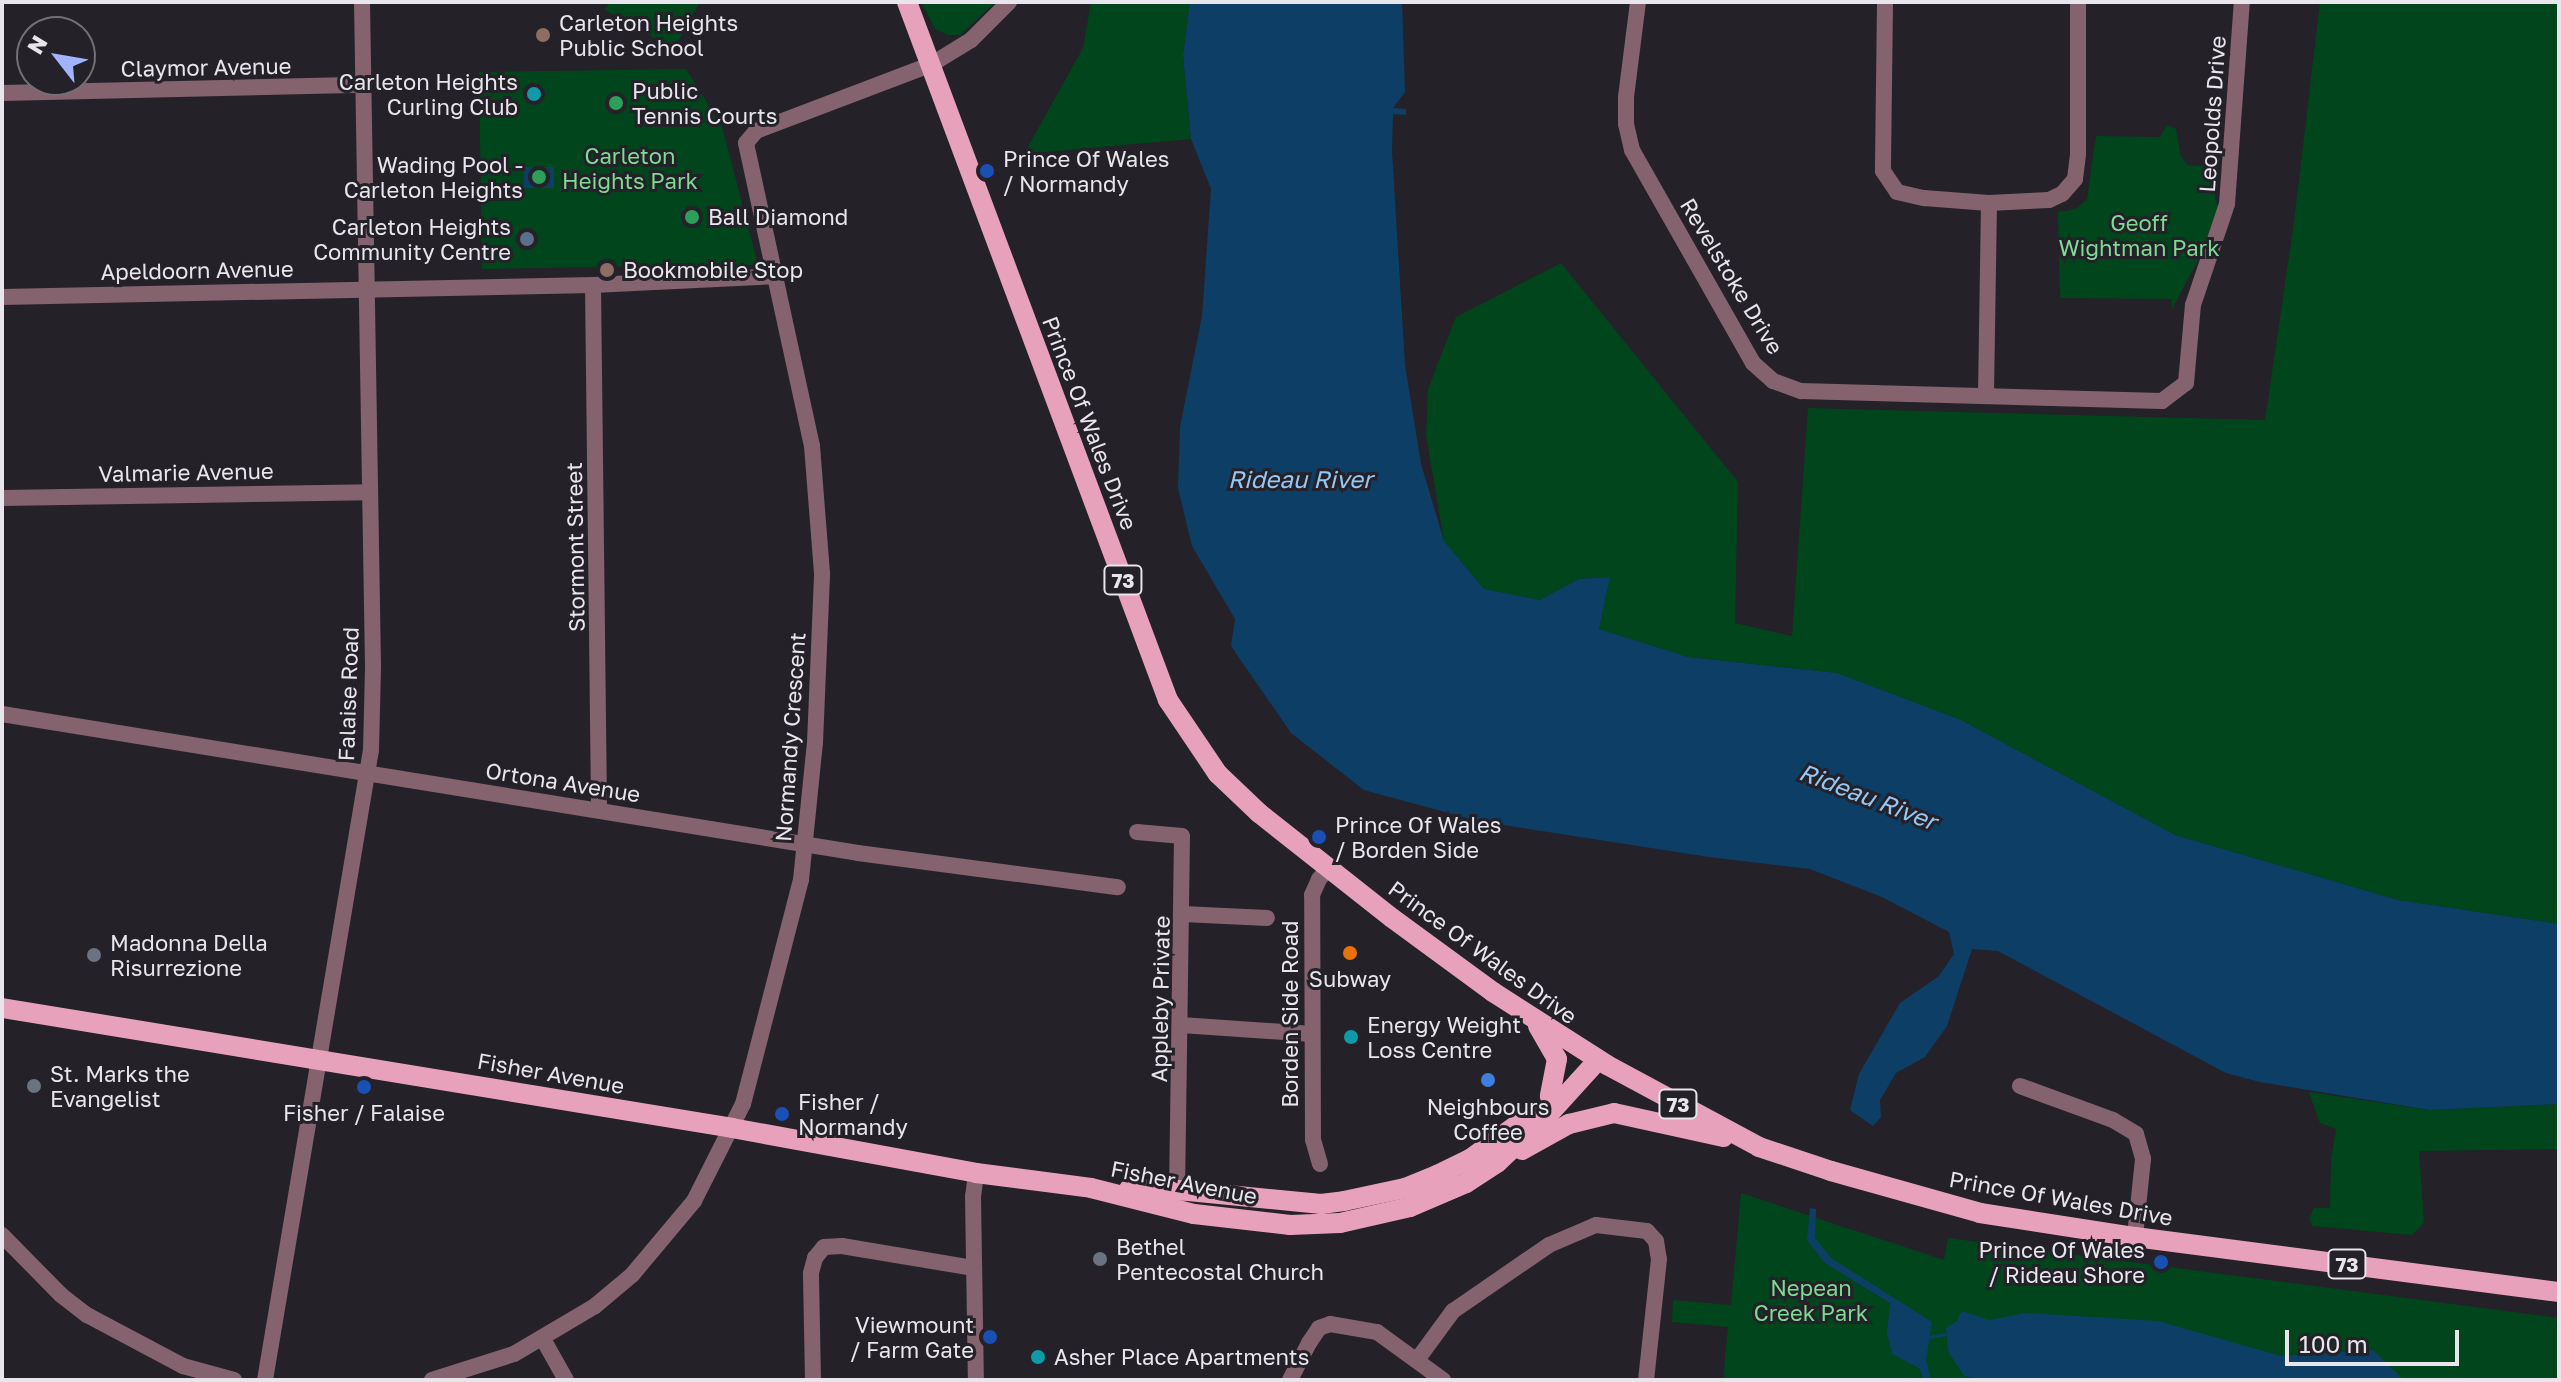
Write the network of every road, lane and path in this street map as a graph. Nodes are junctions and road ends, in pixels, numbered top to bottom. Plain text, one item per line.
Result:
1 (362, 2) edge
2 (907, 2) edge
3 (1009, 2) edge
4 (1638, 2) edge
5 (1885, 2) edge
6 (2078, 2) edge
7 (2242, 2) edge
8 (932, 64) junction
9 (362, 85) junction
10 (2, 93) edge
11 (1989, 203) junction
12 (776, 276) junction
13 (593, 285) junction
14 (368, 288) junction
15 (2, 297) edge
16 (1986, 394) junction
17 (2160, 401) joint
18 (370, 492) junction
19 (2, 498) edge
20 (2, 714) edge
21 (366, 774) junction
22 (599, 809) junction
23 (1137, 832) dead end
24 (805, 843) junction
25 (1329, 868) junction
26 (1118, 887) dead end
27 (1183, 914) junction
28 (1267, 918) dead end
29 (2, 1008) edge
30 (1533, 1019) junction
31 (1181, 1025) junction
32 (1312, 1034) junction
33 (1592, 1057) junction
34 (321, 1059) junction
35 (2020, 1086) dead end
36 (1550, 1096) junction
37 (732, 1128) junction
38 (1759, 1147) junction
39 (1497, 1163) junction
40 (1320, 1164) dead end
41 (976, 1173) junction
42 (1407, 1198) junction
43 (1177, 1200) junction
44 (2, 1235) edge
45 (2135, 1237) junction
46 (974, 1268) junction
47 (2559, 1292) edge
48 (543, 1339) junction
49 (1417, 1360) junction
50 (234, 1380) edge
51 (265, 1380) edge
52 (432, 1380) edge
53 (566, 1380) edge
54 (813, 1380) edge
55 (976, 1380) edge
56 (1290, 1380) edge
57 (1443, 1380) edge
58 (1646, 1380) edge

1 - 9 street, Falaise Road
2 - 8 main road, Prince Of Wales Drive / 73
3 - 8 street
4 - 16 street, Revelstoke Drive
5 - 11 street
6 - 11 street
7 - 17 street, Leopolds Drive
8 - 12 street, Normandy Crescent
8 - 25 main road, Prince Of Wales Drive / 73
9 - 10 street, Claymor Avenue
9 - 14 street, Falaise Road
11 - 16 street
12 - 13 street, Apeldoorn Avenue
12 - 24 street, Normandy Crescent
13 - 14 street, Apeldoorn Avenue
13 - 22 street, Stormont Street
14 - 15 street, Apeldoorn Avenue
14 - 18 street, Falaise Road
16 - 17 street, Revelstoke Drive
18 - 19 street, Valmarie Avenue
18 - 21 street, Falaise Road
20 - 21 street, Ortona Avenue
21 - 22 street, Ortona Avenue
21 - 34 street, Falaise Road
22 - 24 street, Ortona Avenue
23 - 27 street, Appleby Private
24 - 26 street, Ortona Avenue
24 - 37 street, Normandy Crescent
25 - 30 main road, Prince Of Wales Drive / 73
25 - 32 street, Borden Side Road
27 - 28 street
27 - 31 street, Appleby Private
29 - 34 main road, Fisher Avenue
30 - 33 main road, Prince Of Wales Drive / 73
30 - 36 main road
31 - 32 street
31 - 43 street, Appleby Private
32 - 40 street, Borden Side Road
33 - 36 main road, Fisher Avenue
33 - 38 main road, Prince Of Wales Drive / 73
33 - 39 main road, Fisher Avenue
34 - 37 main road, Fisher Avenue
34 - 51 street, Falaise Road
35 - 45 street
36 - 42 main road, Fisher Avenue
37 - 41 main road, Fisher Avenue
37 - 48 street, Normandy Crescent
38 - 39 main road
38 - 45 main road, Prince Of Wales Drive / 73
39 - 42 main road, Fisher Avenue
41 - 43 main road, Fisher Avenue
41 - 46 street
42 - 43 main road, Fisher Avenue
44 - 50 street
45 - 47 main road, Prince Of Wales Drive / 73
46 - 54 street
46 - 55 street
48 - 52 street, Normandy Crescent
48 - 53 street
49 - 56 street
49 - 57 street
49 - 58 street

